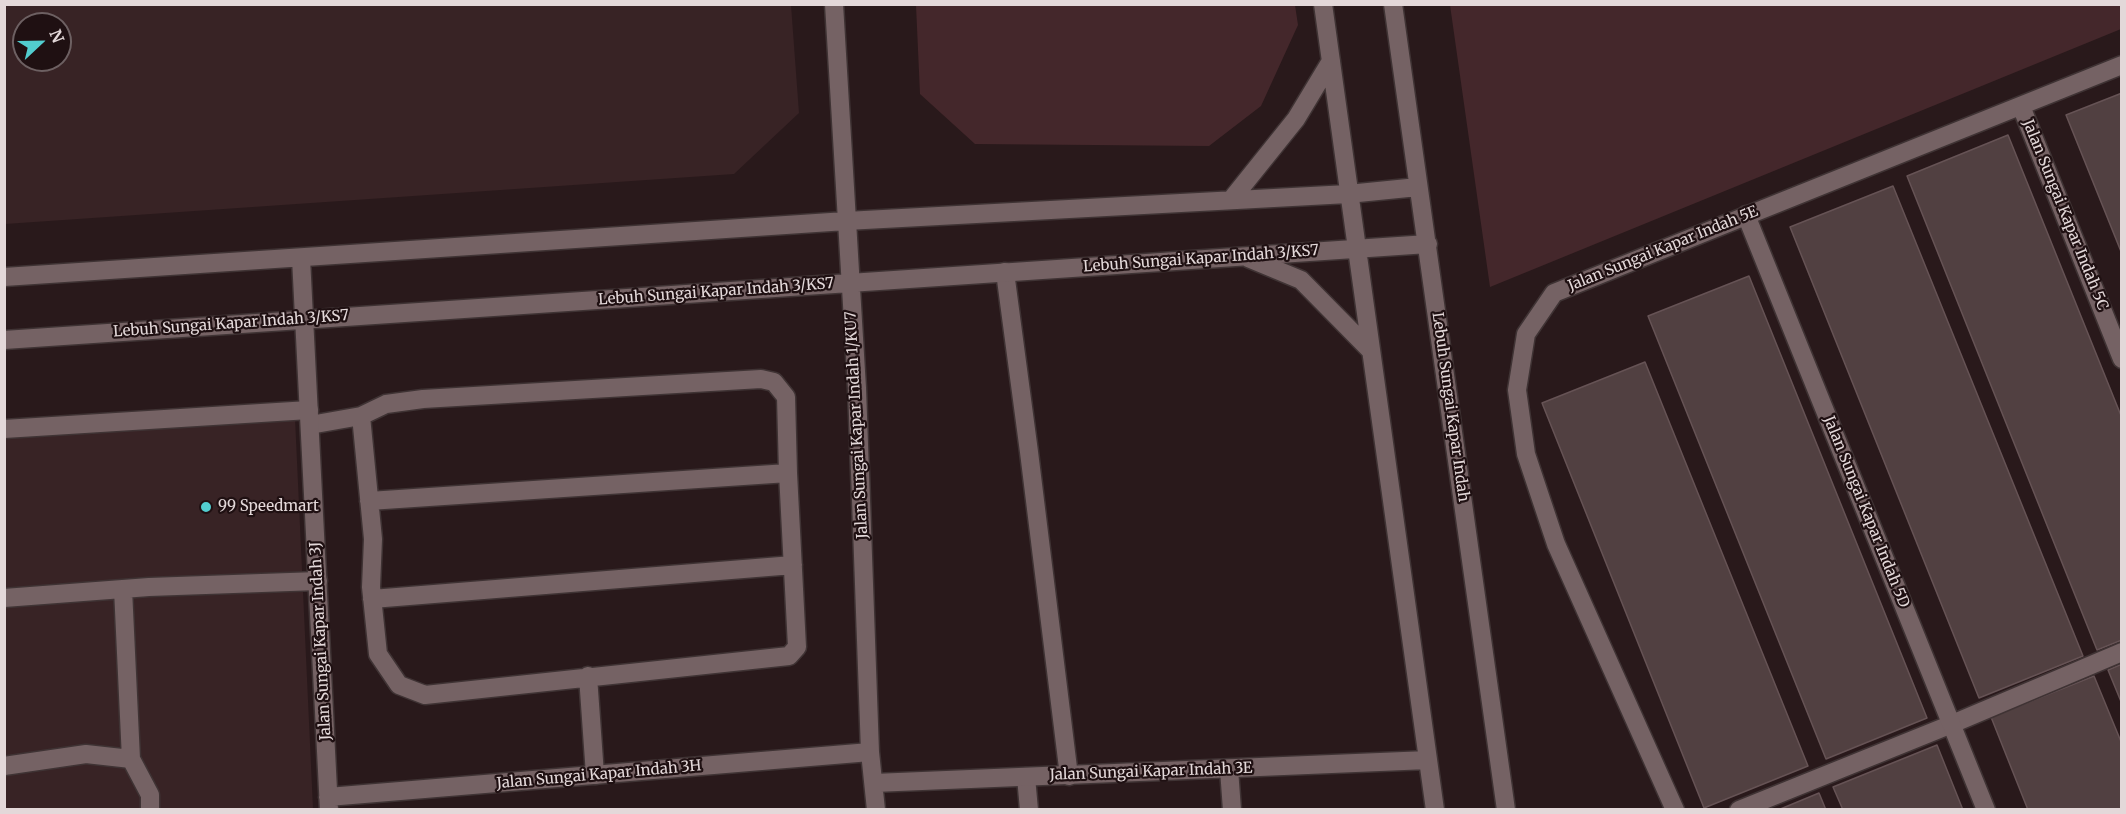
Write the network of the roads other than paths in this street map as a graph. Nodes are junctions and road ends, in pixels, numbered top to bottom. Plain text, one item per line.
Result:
1 (834, 4) edge
2 (1323, 4) edge
3 (1393, 4) edge
4 (1331, 61) junction
5 (2121, 65) edge
6 (2021, 106) junction
7 (1418, 187) junction
8 (1348, 194) junction
9 (1231, 200) junction
10 (1746, 215) junction
11 (846, 221) junction
12 (1428, 244) junction
13 (1357, 249) junction
14 (1243, 256) junction
15 (301, 258) junction
16 (1005, 272) junction
17 (4, 277) edge
18 (849, 283) junction
19 (304, 319) junction
20 (4, 340) edge
21 (1371, 351) junction
22 (2121, 359) edge
23 (361, 416) junction
24 (309, 417) junction
25 (4, 429) edge
26 (788, 473) junction
27 (369, 501) junction
28 (793, 564) junction
29 (318, 581) junction
30 (123, 589) junction
31 (4, 598) edge
32 (372, 599) junction
33 (2121, 652) edge
34 (588, 676) junction
35 (1952, 724) junction
36 (870, 752) junction
37 (131, 759) junction
38 (1428, 760) junction
39 (4, 766) edge
40 (1229, 769) junction
41 (595, 775) junction
42 (1068, 776) junction
43 (1026, 777) junction
44 (874, 783) junction
45 (328, 803) edge
46 (150, 810) edge
47 (876, 810) edge
48 (1029, 810) edge
49 (1232, 810) edge
50 (1435, 810) edge
51 (1506, 810) edge
52 (1675, 810) edge
53 (1739, 810) edge
54 (1986, 810) edge

1 - 11 street, Jalan Sungai Kapar Indah 1/KU7
2 - 4 street
3 - 7 street, Lebuh Sungai Kapar Indah
4 - 8 street
4 - 9 street
5 - 6 street, Jalan Sungai Kapar Indah 5E
6 - 10 street, Jalan Sungai Kapar Indah 5E
6 - 22 street, Jalan Sungai Kapar Indah 5C
7 - 8 street
7 - 12 street, Lebuh Sungai Kapar Indah
8 - 9 street
8 - 13 street
9 - 11 street
10 - 35 street, Jalan Sungai Kapar Indah 5D
10 - 52 street, Jalan Sungai Kapar Indah 5E
11 - 15 street
11 - 18 street, Jalan Sungai Kapar Indah 1/KU7
12 - 13 street, Lebuh Sungai Kapar Indah 3/KS7
12 - 51 street, Lebuh Sungai Kapar Indah
13 - 14 street, Lebuh Sungai Kapar Indah 3/KS7
13 - 21 street
14 - 16 street, Lebuh Sungai Kapar Indah 3/KS7
14 - 21 street
15 - 17 street
15 - 19 street, Jalan Sungai Kapar Indah 3J
16 - 18 street, Lebuh Sungai Kapar Indah 3/KS7
16 - 42 street
18 - 19 street, Lebuh Sungai Kapar Indah 3/KS7
18 - 36 street, Jalan Sungai Kapar Indah 1/KU7
19 - 20 street, Lebuh Sungai Kapar Indah 3/KS7
19 - 24 street, Jalan Sungai Kapar Indah 3J
21 - 38 street
23 - 24 street
23 - 26 street
23 - 27 street
24 - 25 street
24 - 29 street, Jalan Sungai Kapar Indah 3J
26 - 27 street
26 - 28 street
27 - 32 street
28 - 32 street
28 - 34 street
29 - 30 street
29 - 45 street, Jalan Sungai Kapar Indah 3J
30 - 31 street
30 - 37 street
32 - 34 street
33 - 35 street
34 - 41 street
35 - 53 street
35 - 54 street, Jalan Sungai Kapar Indah 5D
36 - 41 street, Jalan Sungai Kapar Indah 3H
36 - 44 street, Jalan Sungai Kapar Indah 1/KU7
37 - 39 street
37 - 46 street
38 - 40 street, Jalan Sungai Kapar Indah 3E
38 - 50 street
40 - 42 street, Jalan Sungai Kapar Indah 3E
40 - 49 street
41 - 45 street, Jalan Sungai Kapar Indah 3H
42 - 43 street, Jalan Sungai Kapar Indah 3E
43 - 44 street, Jalan Sungai Kapar Indah 3E
43 - 48 street
44 - 47 street, Jalan Sungai Kapar Indah 1/KU7

